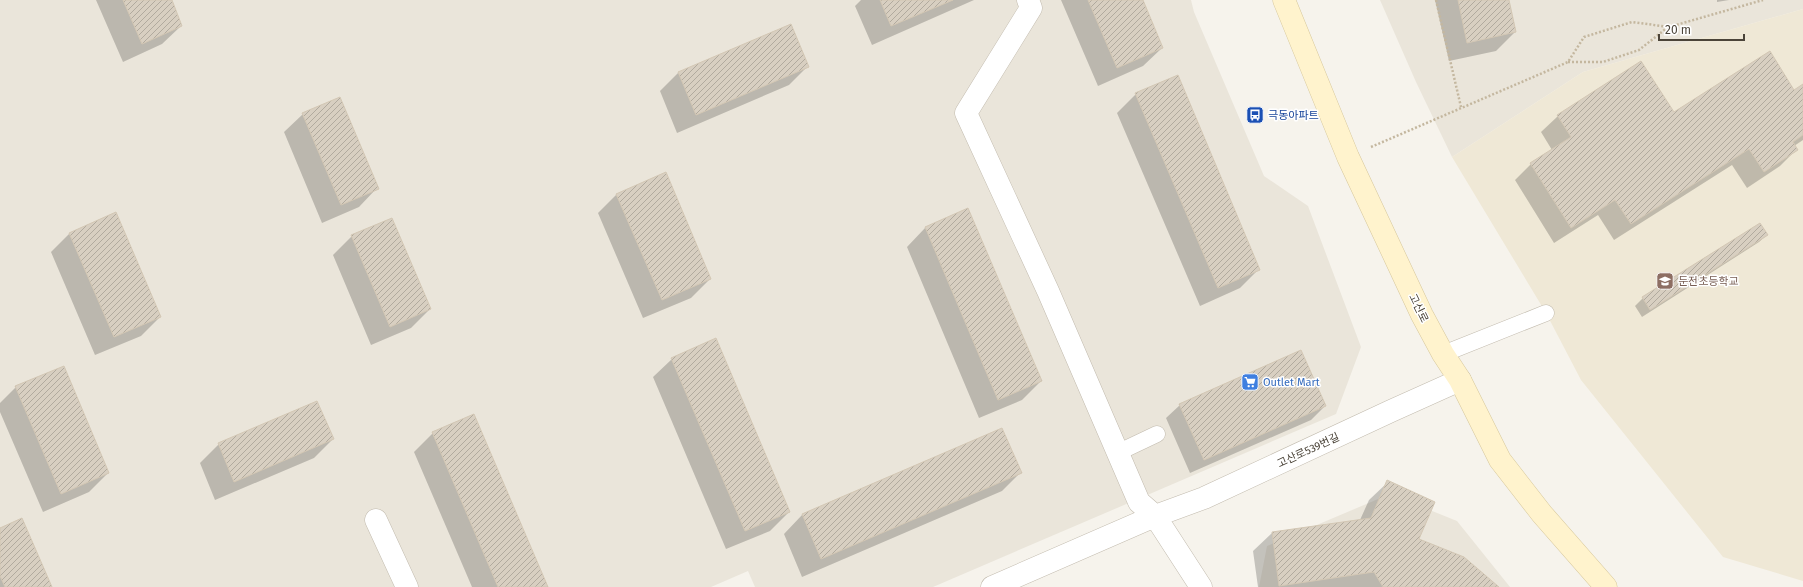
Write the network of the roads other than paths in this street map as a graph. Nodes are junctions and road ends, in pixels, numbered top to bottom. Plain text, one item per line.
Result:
1 (1028, 0) edge
2 (1284, 0) edge
3 (1546, 313) dead end
4 (1443, 354) junction
5 (1460, 380) junction
6 (1156, 434) dead end
7 (1117, 452) junction
8 (1155, 516) junction
9 (376, 520) dead end
10 (407, 587) edge
11 (992, 587) edge
12 (1201, 587) edge
13 (1606, 587) edge

1 - 7 street
2 - 4 street, 고산로
3 - 4 lane
4 - 5 street, 고산로
5 - 8 street, 고산로539번길
5 - 13 street, 고산로
6 - 7 lane
7 - 8 street
8 - 11 street, 고산로539번길
8 - 12 street
9 - 10 street

